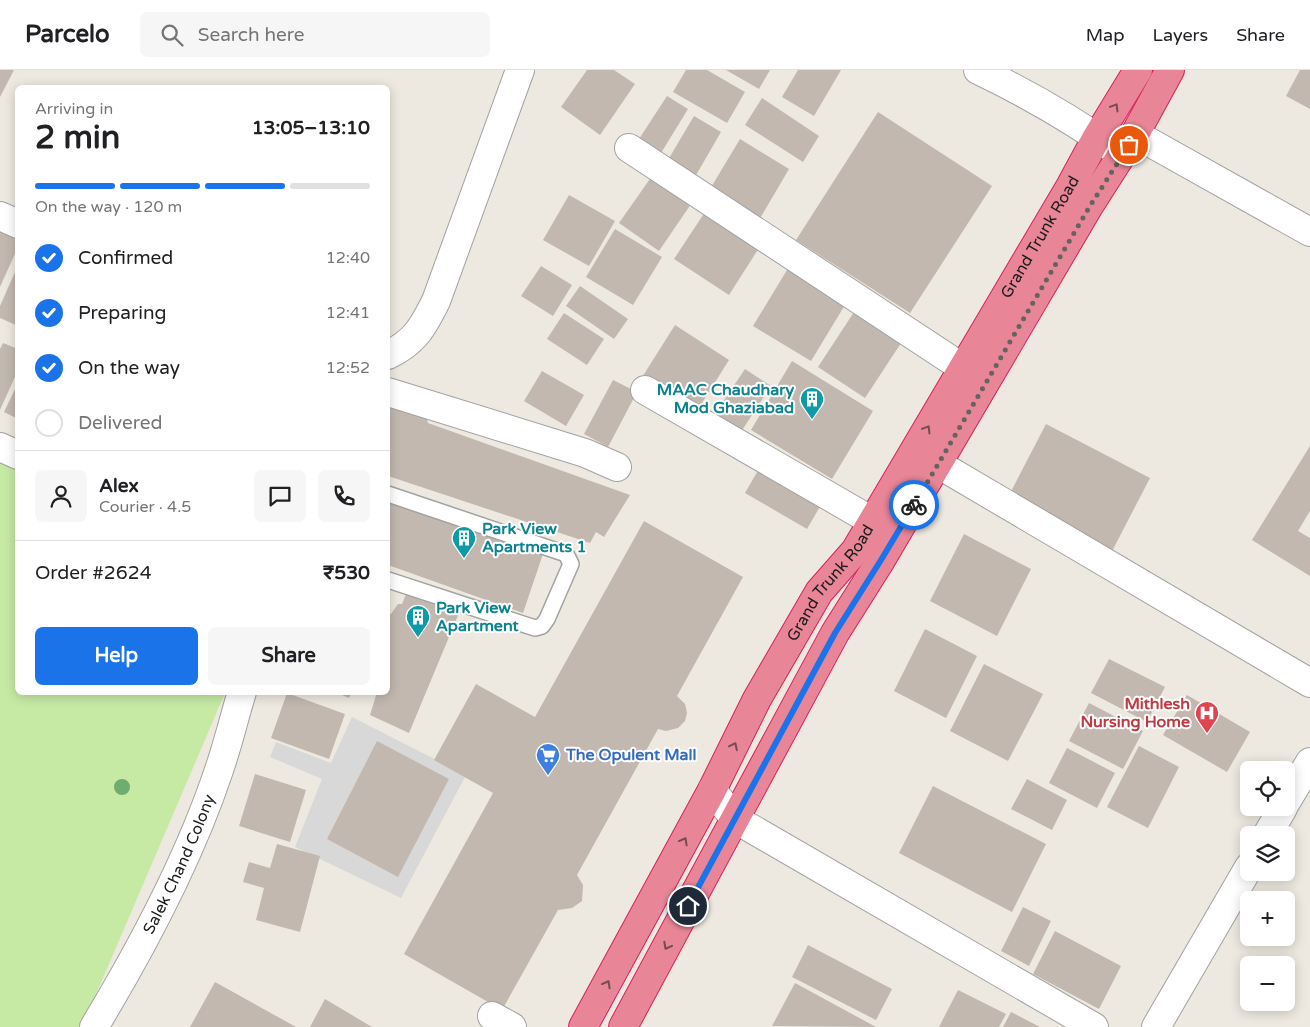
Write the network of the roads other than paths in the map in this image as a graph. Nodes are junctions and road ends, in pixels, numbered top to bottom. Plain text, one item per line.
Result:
1 (520, 70) edge
2 (978, 70) edge
3 (1138, 70) edge
4 (1170, 70) edge
5 (1097, 137) junction
6 (1129, 145) junction
7 (629, 148) dead end
8 (0, 216) edge
9 (15, 223) edge
10 (1310, 232) edge
11 (390, 354) edge
12 (963, 368) junction
13 (645, 390) dead end
14 (390, 393) edge
15 (0, 447) edge
16 (913, 453) junction
17 (15, 454) edge
18 (938, 464) junction
19 (617, 468) dead end
20 (390, 495) edge
21 (872, 521) junction
22 (390, 581) edge
23 (1310, 683) edge
24 (241, 695) edge
25 (1310, 762) edge
26 (1295, 787) edge
27 (712, 790) junction
28 (735, 819) junction
29 (1241, 881) edge
30 (94, 1027) edge
31 (583, 1027) edge
32 (624, 1027) edge
33 (1094, 1027) edge
34 (1156, 1027) edge

1 - 11 street
2 - 5 street
5 -> 3 highway, Grand Trunk Road
4 - 6 highway, Grand Trunk Road
5 - 6 street
5 - 12 highway, Grand Trunk Road
6 - 10 street
6 - 18 highway, Grand Trunk Road
7 - 12 street
8 - 9 street
16 -> 12 highway, Grand Trunk Road
13 - 21 street
14 - 19 street
15 - 17 street
16 - 18 street
16 - 21 highway, Grand Trunk Road
18 - 23 street
18 - 28 highway, Grand Trunk Road
20 - 22 lane
27 -> 21 highway, Grand Trunk Road
24 - 30 street, Salek Chand Colony
25 - 26 street
27 - 28 street
31 -> 27 highway, Grand Trunk Road
28 -> 32 highway, Grand Trunk Road
28 - 33 street
29 - 34 street

